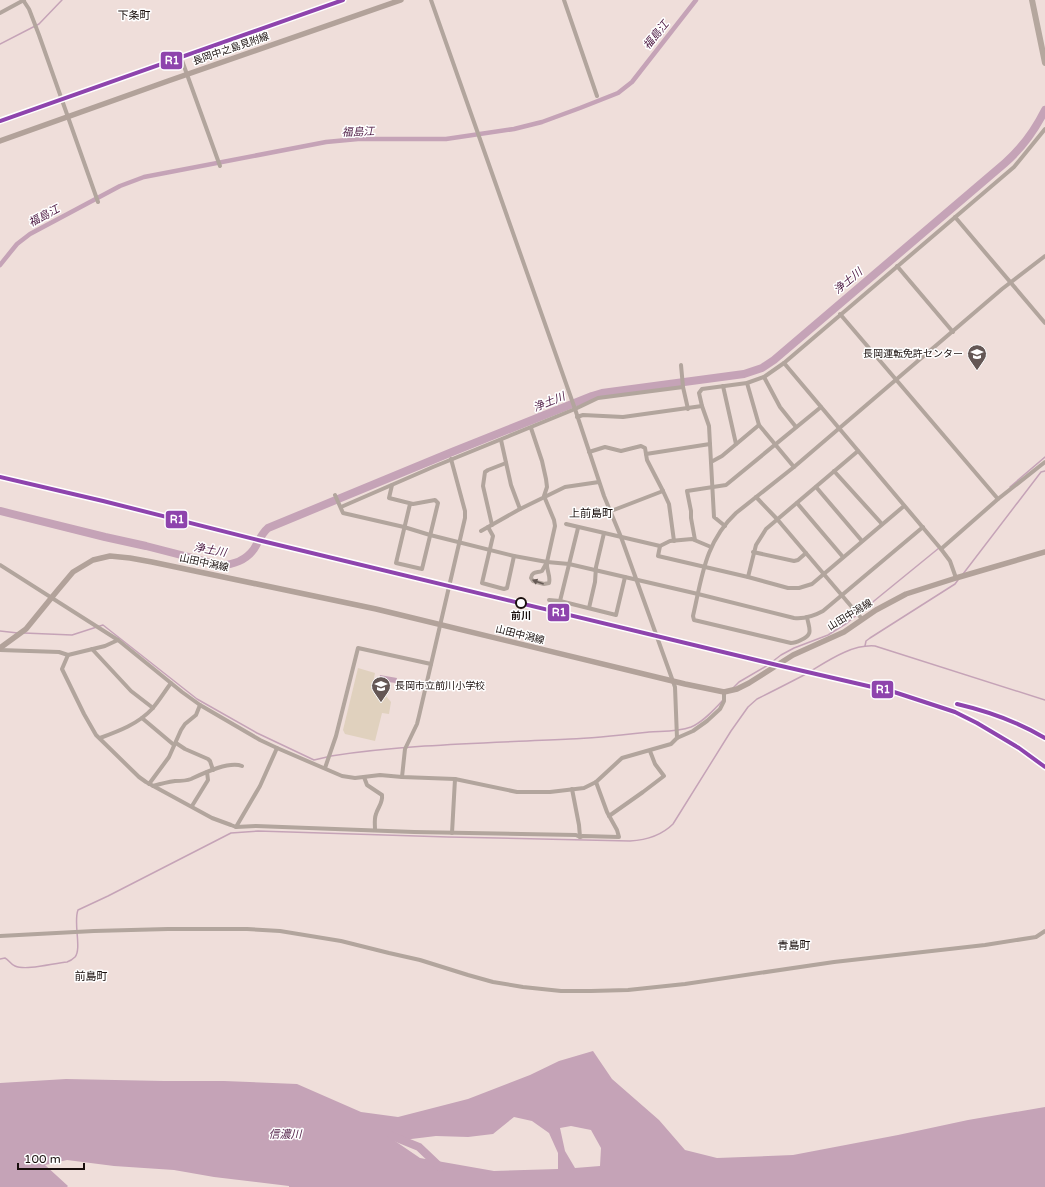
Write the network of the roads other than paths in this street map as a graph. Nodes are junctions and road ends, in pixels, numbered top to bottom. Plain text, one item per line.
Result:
1 (24, 0) edge
2 (401, 0) edge
3 (431, 0) edge
4 (564, 0) edge
5 (1032, 0) edge
6 (0, 12) edge
7 (180, 55) dead end
8 (1045, 63) edge
9 (188, 74) junction
10 (597, 96) dead end
11 (68, 117) junction
12 (1045, 129) edge
13 (0, 141) edge
14 (220, 166) dead end
15 (98, 202) dead end
16 (955, 216) junction
17 (1045, 256) edge
18 (897, 266) junction
19 (1011, 283) junction
20 (840, 314) junction
21 (1045, 323) edge
22 (953, 332) junction
23 (784, 363) junction
24 (681, 365) dead end
25 (764, 377) junction
26 (896, 380) junction
27 (747, 383) junction
28 (683, 386) junction
29 (723, 386) junction
30 (702, 406) junction
31 (821, 407) junction
32 (574, 408) junction
33 (688, 408) junction
34 (577, 417) junction
35 (759, 425) junction
36 (796, 427) junction
37 (531, 428) junction
38 (839, 429) junction
39 (500, 440) junction
40 (710, 444) junction
41 (736, 444) junction
42 (775, 444) junction
43 (858, 451) junction
44 (589, 452) junction
45 (646, 454) junction
46 (451, 459) junction
47 (711, 462) junction
48 (1045, 462) edge
49 (506, 463) junction
50 (794, 467) junction
51 (834, 471) junction
52 (599, 482) junction
53 (392, 485) junction
54 (816, 486) junction
55 (712, 487) junction
56 (663, 491) junction
57 (336, 496) dead end
58 (544, 496) junction
59 (756, 497) junction
60 (998, 499) junction
61 (797, 503) junction
62 (410, 504) junction
63 (340, 505) junction
64 (904, 506) junction
65 (520, 509) junction
66 (611, 511) junction
67 (777, 519) junction
68 (566, 524) dead end
69 (882, 524) junction
70 (490, 526) junction
71 (725, 526) junction
72 (404, 527) junction
73 (922, 527) junction
74 (578, 528) junction
75 (481, 531) dead end
76 (604, 533) junction
77 (430, 535) junction
78 (621, 537) junction
79 (695, 540) junction
80 (674, 541) junction
81 (862, 541) junction
82 (460, 542) junction
83 (660, 546) junction
84 (711, 547) junction
85 (941, 549) junction
86 (490, 550) junction
87 (753, 552) junction
88 (1045, 552) edge
89 (806, 553) junction
90 (514, 556) junction
91 (843, 557) junction
92 (547, 562) junction
93 (569, 564) junction
94 (0, 565) edge
95 (704, 567) junction
96 (596, 570) junction
97 (824, 574) junction
98 (626, 577) junction
99 (748, 577) junction
100 (956, 578) junction
101 (636, 580) junction
102 (698, 594) junction
103 (842, 595) junction
104 (52, 597) junction
105 (549, 600) dead end
106 (560, 601) junction
107 (589, 608) junction
108 (807, 617) junction
109 (862, 620) junction
110 (440, 624) junction
111 (118, 640) junction
112 (0, 649) edge
113 (92, 649) junction
114 (68, 655) junction
115 (431, 664) junction
116 (672, 681) junction
117 (171, 683) junction
118 (724, 692) junction
119 (200, 705) junction
120 (153, 708) junction
121 (142, 718) junction
122 (100, 738) junction
123 (677, 738) junction
124 (175, 744) junction
125 (277, 748) junction
126 (650, 751) junction
127 (242, 766) dead end
128 (325, 768) junction
129 (214, 770) junction
130 (207, 772) junction
131 (364, 777) junction
132 (402, 777) junction
133 (455, 779) junction
134 (596, 782) junction
135 (151, 785) junction
136 (572, 790) junction
137 (192, 806) junction
138 (609, 816) junction
139 (236, 827) junction
140 (375, 830) junction
141 (452, 833) junction
142 (580, 837) junction
143 (1045, 931) edge
144 (0, 936) edge

1 - 6 street
1 - 11 street
2 - 9 main road, 長岡中之島見附線
3 - 32 street
4 - 10 street
5 - 8 main road
7 - 9 street
9 - 11 main road, 長岡中之島見附線
9 - 14 street
11 - 13 main road, 長岡中之島見附線
11 - 15 street
12 - 16 street
16 - 18 street
16 - 19 street
17 - 19 street
18 - 20 street
18 - 22 street
19 - 21 street
19 - 22 street
20 - 23 street
20 - 26 street
22 - 26 street
23 - 25 street
23 - 31 street
24 - 28 street
25 - 27 street
25 - 36 street
26 - 38 street
26 - 60 street
27 - 29 street
27 - 35 street
28 - 32 street
28 - 33 street
29 - 30 street
29 - 41 street
30 - 33 street
30 - 40 street
31 - 36 street
31 - 38 street
32 - 34 street
32 - 37 street
33 - 34 street
34 - 44 street
35 - 41 street
35 - 42 street
36 - 42 street
37 - 39 street
37 - 58 street
38 - 43 street
38 - 50 street
39 - 46 street
39 - 49 street
40 - 45 street
40 - 47 street
41 - 47 street
42 - 50 street
42 - 55 street
43 - 51 street
43 - 64 street
44 - 45 street
44 - 52 street
45 - 56 street
46 - 53 street
46 - 82 street
47 - 55 street
48 - 60 street
49 - 65 street
49 - 70 street
50 - 59 street
51 - 54 street
51 - 69 street
52 - 58 street
52 - 66 street
53 - 62 street
53 - 63 street
54 - 61 street
54 - 81 street
55 - 71 street
55 - 79 street
56 - 66 street
56 - 80 street
57 - 63 street
58 - 65 street
58 - 92 street
59 - 67 street
59 - 71 street
60 - 85 street
61 - 67 street
61 - 91 street
62 - 72 street
62 - 77 street
63 - 72 street
64 - 69 street
64 - 73 street
65 - 70 street
66 - 78 street
67 - 87 street
67 - 89 street
68 - 74 street
69 - 81 street
70 - 75 street
70 - 86 street
71 - 84 street
72 - 77 street
72 - 77 street
73 - 85 street
73 - 103 street
74 - 76 street
74 - 93 street
76 - 78 street
76 - 96 street
77 - 82 street
78 - 83 street
78 - 101 street
79 - 80 street
79 - 84 street
80 - 83 street
81 - 91 street
82 - 86 street
82 - 110 street
83 - 95 street
84 - 95 street
85 - 100 street
86 - 90 street
86 - 90 street
87 - 89 street
87 - 99 street
88 - 100 main road, 山田中潟線
89 - 97 street
90 - 92 street
91 - 97 street
92 -> 92 street
92 - 93 street
93 - 96 street
93 - 106 street
94 - 104 street
95 - 99 street
95 - 102 street
96 - 98 street
96 - 107 street
97 - 99 street
97 - 103 street
98 - 101 street
98 - 107 street
100 - 109 main road, 山田中潟線
101 - 102 street
101 - 116 street
102 - 108 street
102 - 108 street
103 - 108 street
103 - 109 street
104 - 110 main road, 山田中潟線
104 - 111 street
104 - 112 main road, 山田中潟線
105 - 106 street
106 - 107 street
109 - 118 main road, 山田中潟線
110 - 115 street
110 - 116 main road, 山田中潟線
111 - 113 street
111 - 117 street
112 - 114 street
113 - 114 street
113 - 120 street
114 - 122 street
115 - 128 street
115 - 132 street
116 - 118 main road, 山田中潟線
116 - 123 street
117 - 119 street
117 - 120 street
118 - 123 street
119 - 124 street
119 - 125 street
120 - 121 street
121 - 122 street
121 - 124 street
122 - 135 street
123 - 126 street
124 - 129 street
124 - 135 street
125 - 128 street
125 - 139 street
126 - 134 street
126 - 138 street
127 - 129 street
128 - 131 street
129 - 130 street
130 - 135 street
130 - 137 street
131 - 132 street
131 - 140 street
132 - 133 street
133 - 136 street
133 - 141 street
134 - 136 street
134 - 138 street
135 - 137 street
136 - 142 street
137 - 139 street
138 - 142 street
139 - 140 street
140 - 141 street
141 - 142 street
143 - 144 street

